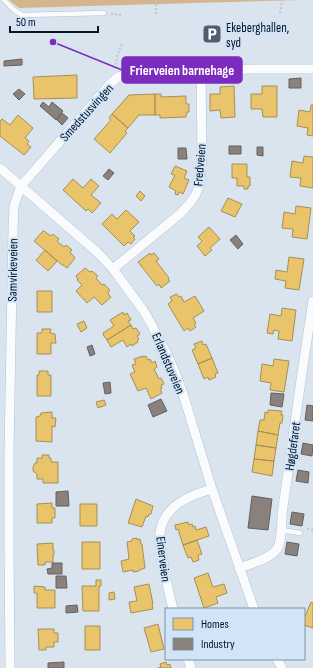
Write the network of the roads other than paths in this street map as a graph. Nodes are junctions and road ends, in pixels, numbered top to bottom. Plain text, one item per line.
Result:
1 (4, 0) edge
2 (104, 13) dead end
3 (313, 69) edge
4 (201, 70) junction
5 (0, 168) edge
6 (21, 186) junction
7 (113, 269) junction
8 (313, 301) edge
9 (212, 489) junction
10 (281, 530) junction
11 (300, 533) dead end
12 (239, 568) junction
13 (173, 608) edge
14 (254, 608) edge
15 (10, 668) edge

1 - 2 lane
3 - 4 street, Smedstusvingen
4 - 6 street, Smedstusvingen
4 - 7 street, Fredveien
5 - 6 street, Erlandstuveien
6 - 7 street, Erlandstuveien
6 - 15 street, Samvirkeveien
7 - 9 street, Erlandstuveien
8 - 10 street, Høgdefaret
9 - 12 street, Erlandstuveien
9 - 13 street, Einerveien
10 - 11 lane
10 - 12 street, Høgdefaret
12 - 14 street, Erlandstuveien

